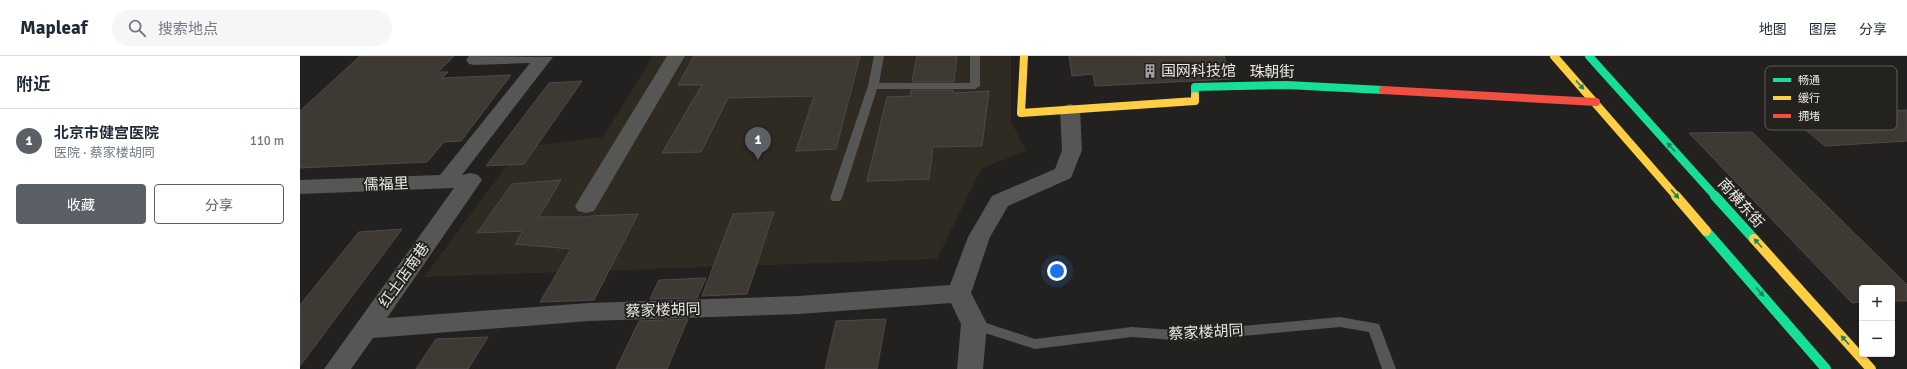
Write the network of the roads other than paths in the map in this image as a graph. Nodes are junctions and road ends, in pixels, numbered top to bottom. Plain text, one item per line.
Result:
1 (478, 56) edge
2 (676, 56) edge
3 (879, 56) edge
4 (975, 56) edge
5 (1024, 56) edge
6 (1554, 56) edge
7 (1589, 56) edge
8 (873, 86) junction
9 (1596, 102) junction
10 (1070, 110) junction
11 (471, 180) joint
12 (446, 181) junction
13 (300, 187) edge
14 (836, 198) dead end
15 (586, 206) dead end
16 (959, 293) junction
17 (974, 324) junction
18 (366, 329) junction
19 (336, 369) edge
20 (970, 369) edge
21 (1389, 369) edge
22 (1826, 369) edge
23 (1871, 369) edge

1 - 12 street
2 - 15 street
3 - 8 lane
4 - 8 lane
5 - 10 main road, 珠朝街
6 -> 9 main road
23 -> 7 main road, 南横东街
8 - 14 lane
9 - 10 main road, 珠朝街
9 -> 22 main road
10 - 16 street
11 - 12 street, 儒福里
11 - 18 street, 红土店南巷
12 - 13 street, 儒福里
16 - 17 street
16 - 18 street, 蔡家楼胡同
17 - 20 street
17 - 21 lane, 蔡家楼胡同
18 - 19 street, 红土店南巷

